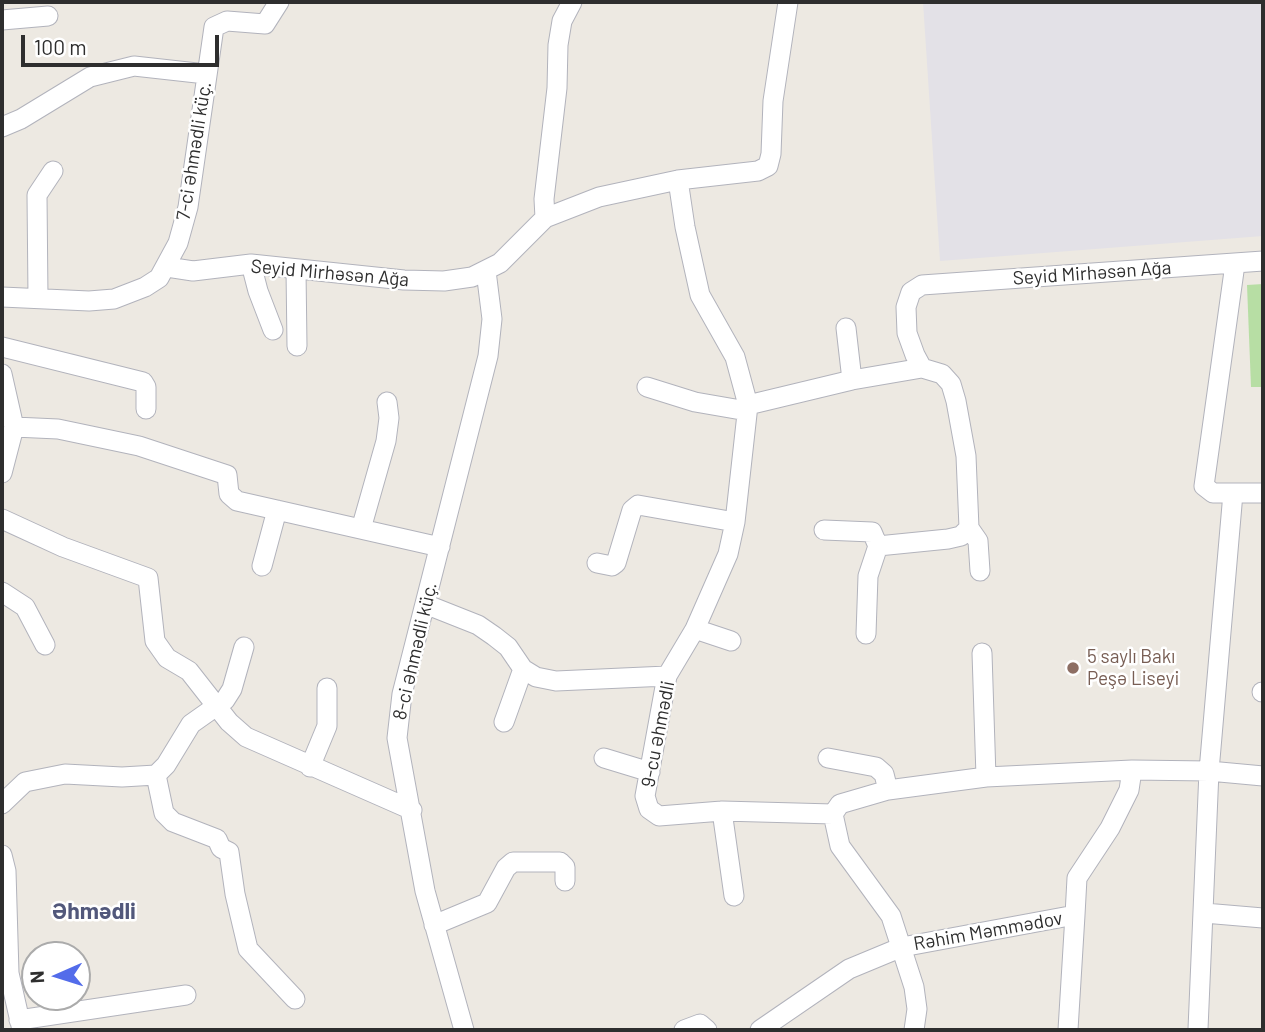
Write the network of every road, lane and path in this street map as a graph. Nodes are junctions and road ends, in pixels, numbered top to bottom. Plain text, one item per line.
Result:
1 (279, 2) edge
2 (572, 2) edge
3 (788, 2) edge
4 (48, 16) dead end
5 (2, 20) edge
6 (206, 74) junction
7 (2, 127) edge
8 (53, 171) dead end
9 (678, 180) junction
10 (545, 218) junction
11 (1263, 261) edge
12 (251, 264) junction
13 (1235, 264) junction
14 (167, 267) junction
15 (296, 270) junction
16 (486, 271) junction
17 (2, 296) edge
18 (38, 297) junction
19 (846, 328) dead end
20 (273, 330) dead end
21 (297, 346) dead end
22 (2, 347) edge
23 (922, 368) junction
24 (2, 374) edge
25 (852, 380) junction
26 (646, 387) dead end
27 (387, 402) dead end
28 (748, 408) junction
29 (146, 409) dead end
30 (14, 427) junction
31 (3, 469) edge
32 (1233, 493) junction
33 (1263, 494) edge
34 (277, 510) junction
35 (2, 519) edge
36 (735, 522) junction
37 (969, 528) junction
38 (361, 529) junction
39 (824, 530) dead end
40 (878, 546) junction
41 (440, 547) junction
42 (597, 562) dead end
43 (262, 566) dead end
44 (980, 571) dead end
45 (2, 592) edge
46 (425, 604) junction
47 (695, 629) junction
48 (866, 634) dead end
49 (731, 641) dead end
50 (45, 645) dead end
51 (244, 647) dead end
52 (982, 653) dead end
53 (523, 669) junction
54 (667, 676) junction
55 (327, 688) dead end
56 (216, 705) junction
57 (504, 722) dead end
58 (604, 758) dead end
59 (828, 758) dead end
60 (310, 767) junction
61 (1132, 771) junction
62 (1209, 771) junction
63 (650, 772) junction
64 (156, 775) junction
65 (1263, 776) edge
66 (986, 777) junction
67 (888, 790) junction
68 (2, 804) edge
69 (411, 810) junction
70 (722, 811) junction
71 (832, 814) junction
72 (2, 855) edge
73 (565, 881) dead end
74 (734, 896) dead end
75 (1204, 913) junction
76 (1074, 915) junction
77 (1263, 918) edge
78 (434, 925) junction
79 (902, 947) junction
80 (186, 995) dead end
81 (295, 999) dead end
82 (15, 1017) edge
83 (464, 1030) edge
84 (684, 1030) edge
85 (707, 1030) edge
86 (761, 1030) edge
87 (914, 1030) edge
88 (1068, 1030) edge
89 (1198, 1030) edge

1 - 6 street, 7-ci Əhmədli küç.
2 - 10 street
3 - 9 street, Seyid Mirhəsən Ağa
4 - 5 street
6 - 7 street
6 - 14 street, 7-ci Əhmədli küç.
8 - 18 street
9 - 10 street, Seyid Mirhəsən Ağa
9 - 28 street, 9-cu Əhmədli
10 - 16 street, Seyid Mirhəsən Ağa
11 - 13 street, Seyid Mirhəsən Ağa
12 - 14 street, Seyid Mirhəsən Ağa
12 - 15 street, Seyid Mirhəsən Ağa
12 - 20 street
13 - 23 street, Seyid Mirhəsən Ağa
13 - 32 street
14 - 18 street
15 - 16 street, Seyid Mirhəsən Ağa
15 - 21 street
16 - 41 street, 8-ci Əhmədli küç.
17 - 18 street
19 - 25 street
22 - 29 street
23 - 25 street
23 - 37 street
24 - 30 street
25 - 28 street
26 - 28 street
27 - 38 street
28 - 36 street, 9-cu Əhmədli
30 - 31 street
30 - 34 street
32 - 33 street
32 - 62 street
34 - 38 street
34 - 43 street
35 - 56 street
36 - 42 street
36 - 47 street, 9-cu Əhmədli
37 - 40 street
37 - 44 street
38 - 41 street
39 - 40 street
40 - 48 street
41 - 46 street, 8-ci Əhmədli küç.
45 - 50 street
46 - 53 street
46 - 69 street, 8-ci Əhmədli küç.
47 - 49 street
47 - 54 street, 9-cu Əhmədli
51 - 56 street
52 - 66 street
53 - 54 street
53 - 57 street
54 - 63 street, 9-cu Əhmədli
55 - 60 street
56 - 60 street
56 - 64 street
58 - 63 street
59 - 67 street
60 - 69 street
61 - 62 street
61 - 66 street
61 - 76 street, Rəhim Məmmədov
62 - 65 street
62 - 75 street
63 - 70 street, 9-cu Əhmədli
64 - 68 street
64 - 81 street
66 - 67 street
67 - 71 street
69 - 78 street, 8-ci Əhmədli küç.
70 - 71 street, 9-cu Əhmədli
70 - 74 street
71 - 79 street
72 - 82 street
73 - 78 street
75 - 77 street
75 - 89 street
76 - 79 street, Rəhim Məmmədov
76 - 88 street
78 - 83 street, 8-ci Əhmədli küç.
79 - 86 street, Rəhim Məmmədov
79 - 87 street
80 - 82 street
84 - 85 street

